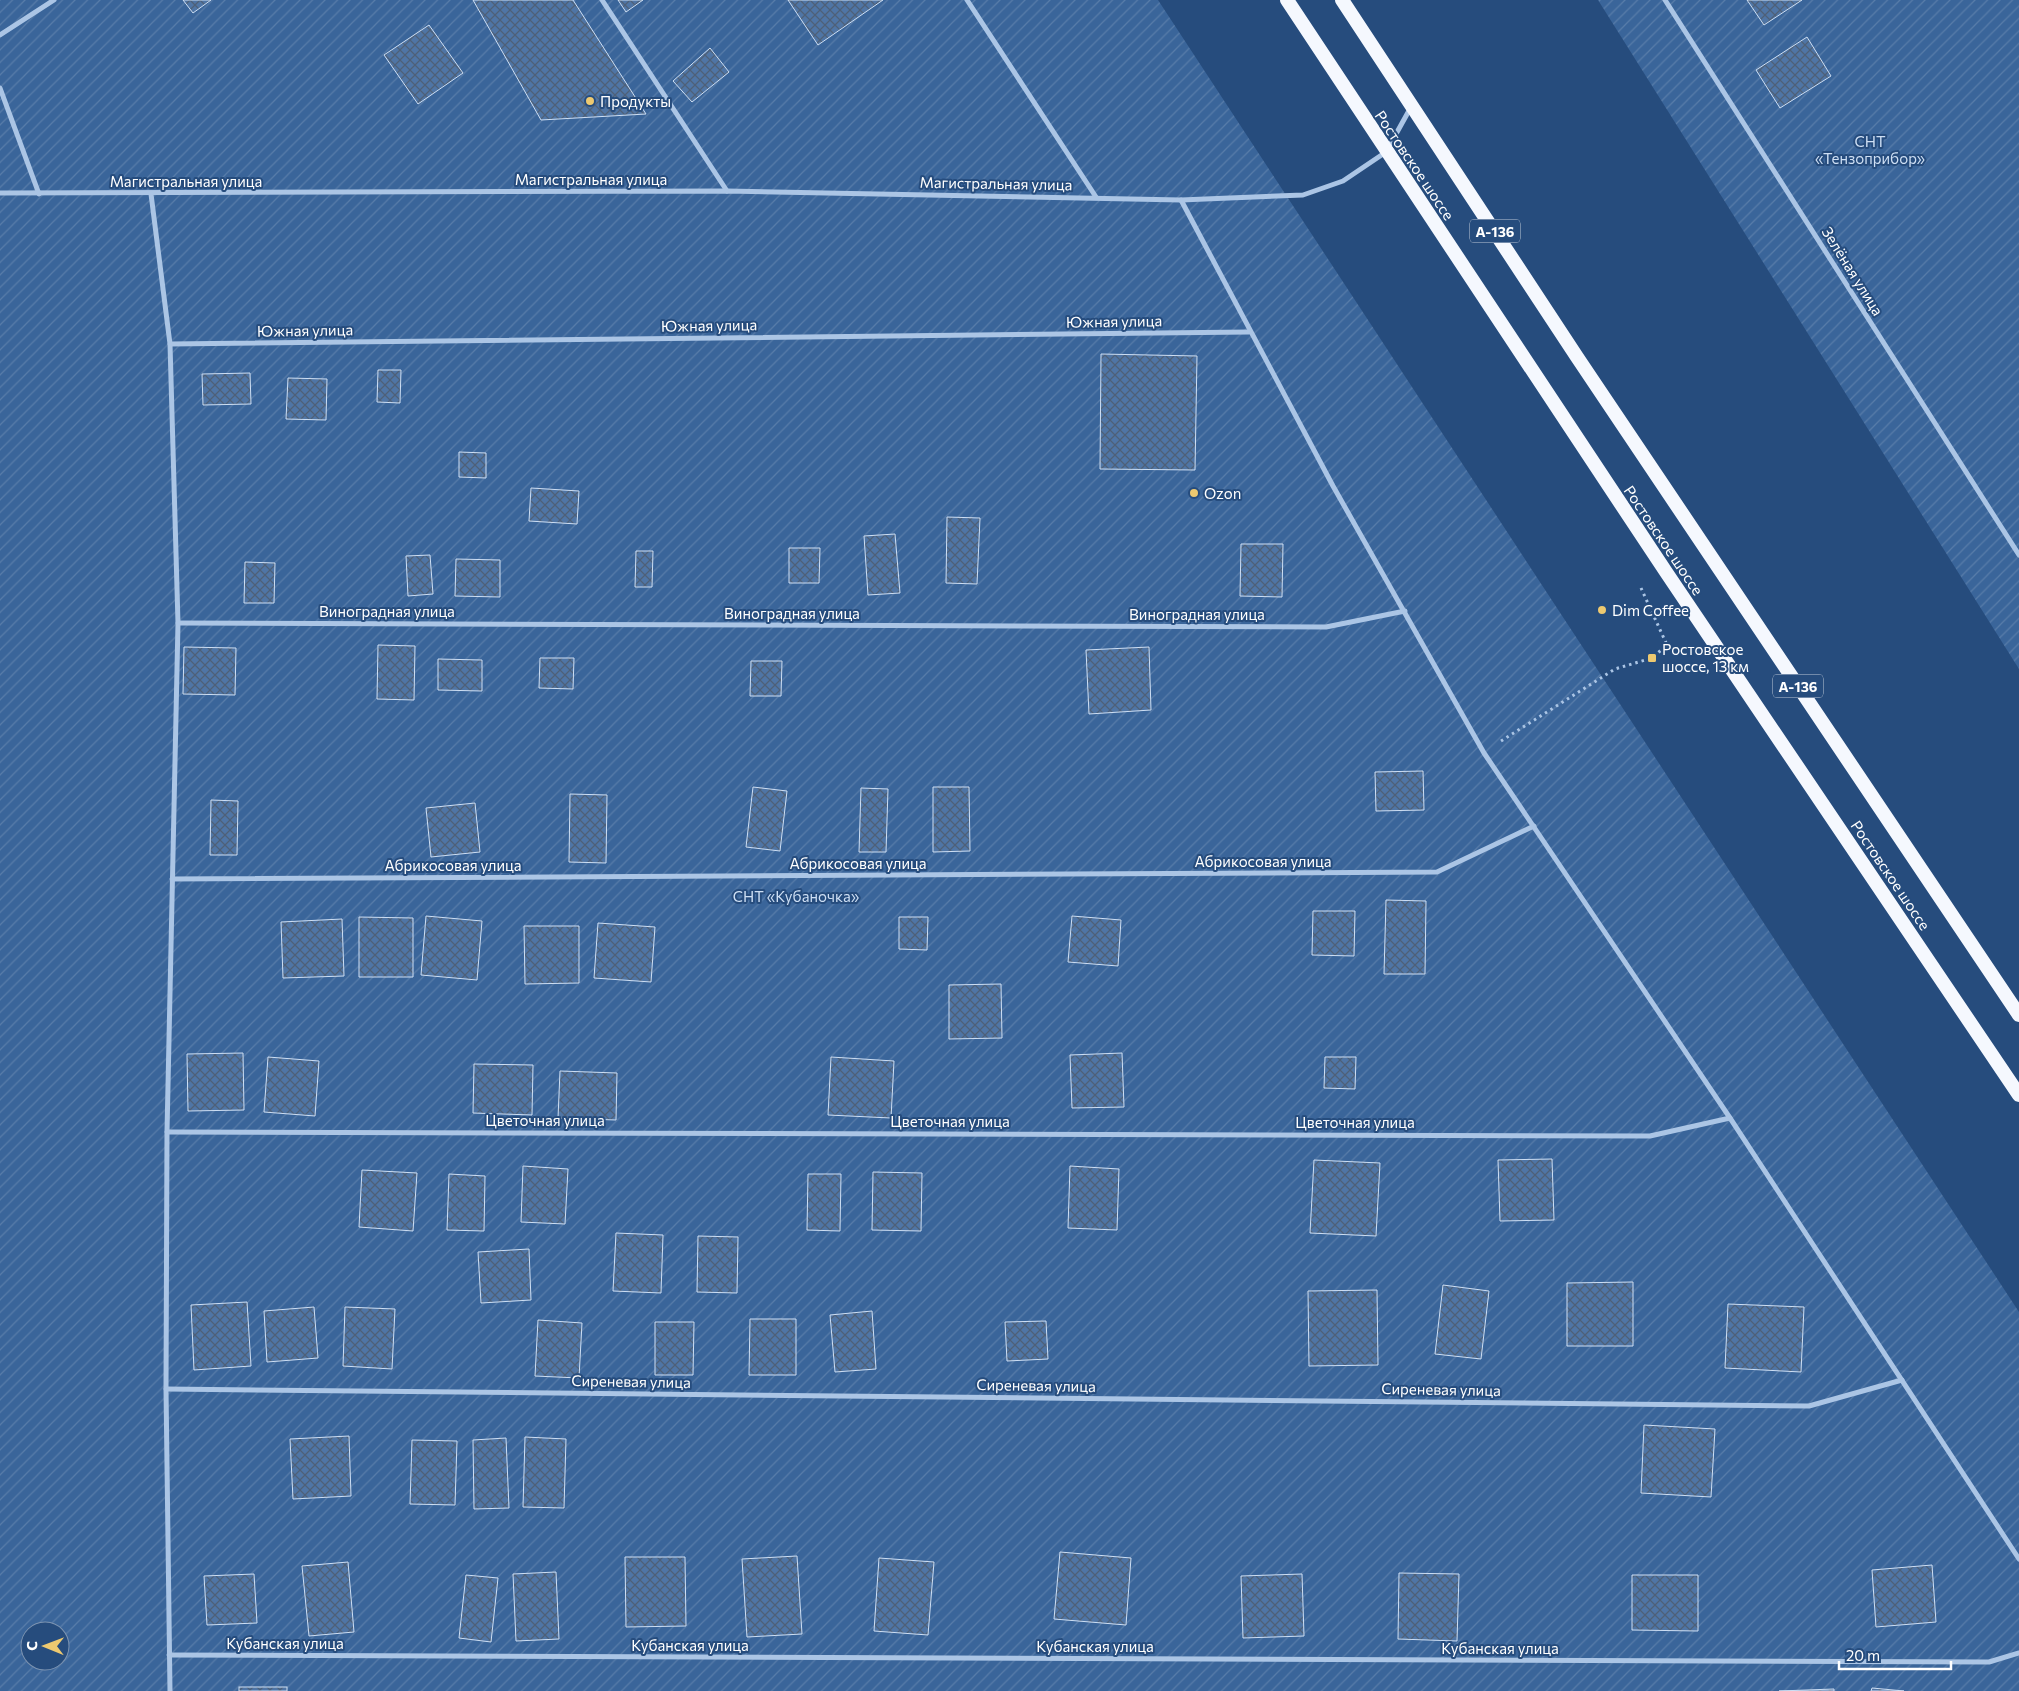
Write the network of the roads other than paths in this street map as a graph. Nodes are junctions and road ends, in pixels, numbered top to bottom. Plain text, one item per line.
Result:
1 (54, 0) edge
2 (602, 0) edge
3 (967, 0) edge
4 (1287, 0) edge
5 (1342, 0) edge
6 (1666, 0) edge
7 (0, 35) edge
8 (0, 88) edge
9 (1412, 105) junction
10 (1386, 152) junction
11 (727, 191) junction
12 (0, 193) edge
13 (39, 194) junction
14 (151, 194) junction
15 (1096, 198) junction
16 (1181, 200) junction
17 (1249, 332) junction
18 (170, 344) junction
19 (2019, 556) edge
20 (1405, 611) junction
21 (178, 623) junction
22 (1534, 826) junction
23 (172, 879) junction
24 (2019, 1015) edge
25 (2019, 1095) edge
26 (1730, 1118) junction
27 (167, 1132) junction
28 (1902, 1380) junction
29 (166, 1389) junction
30 (2019, 1558) edge
31 (2019, 1653) edge
32 (170, 1655) junction
33 (170, 1691) edge

1 - 7 street
2 - 11 street
3 - 15 street
4 - 10 highway, Ростовское шоссе / А-136
5 - 9 highway, Ростовское шоссе / А-136
6 - 19 street, Зелёная улица
8 - 13 street
9 - 10 street
9 - 24 highway, Ростовское шоссе / А-136
10 - 16 street, Магистральная улица
10 - 25 highway, Ростовское шоссе / А-136
11 - 14 street, Магистральная улица
11 - 15 street, Магистральная улица
12 - 13 street, Магистральная улица
13 - 14 street, Магистральная улица
14 - 18 street
15 - 16 street, Магистральная улица
16 - 17 street
17 - 18 street, Южная улица
17 - 20 street
18 - 21 street
20 - 21 street, Виноградная улица
20 - 22 street
21 - 23 street
22 - 23 street, Абрикосовая улица
22 - 26 street
23 - 27 street
26 - 27 street, Цветочная улица
26 - 28 street
27 - 29 street
28 - 29 street, Сиреневая улица
28 - 30 street
29 - 32 street
31 - 32 street, Кубанская улица
32 - 33 street

